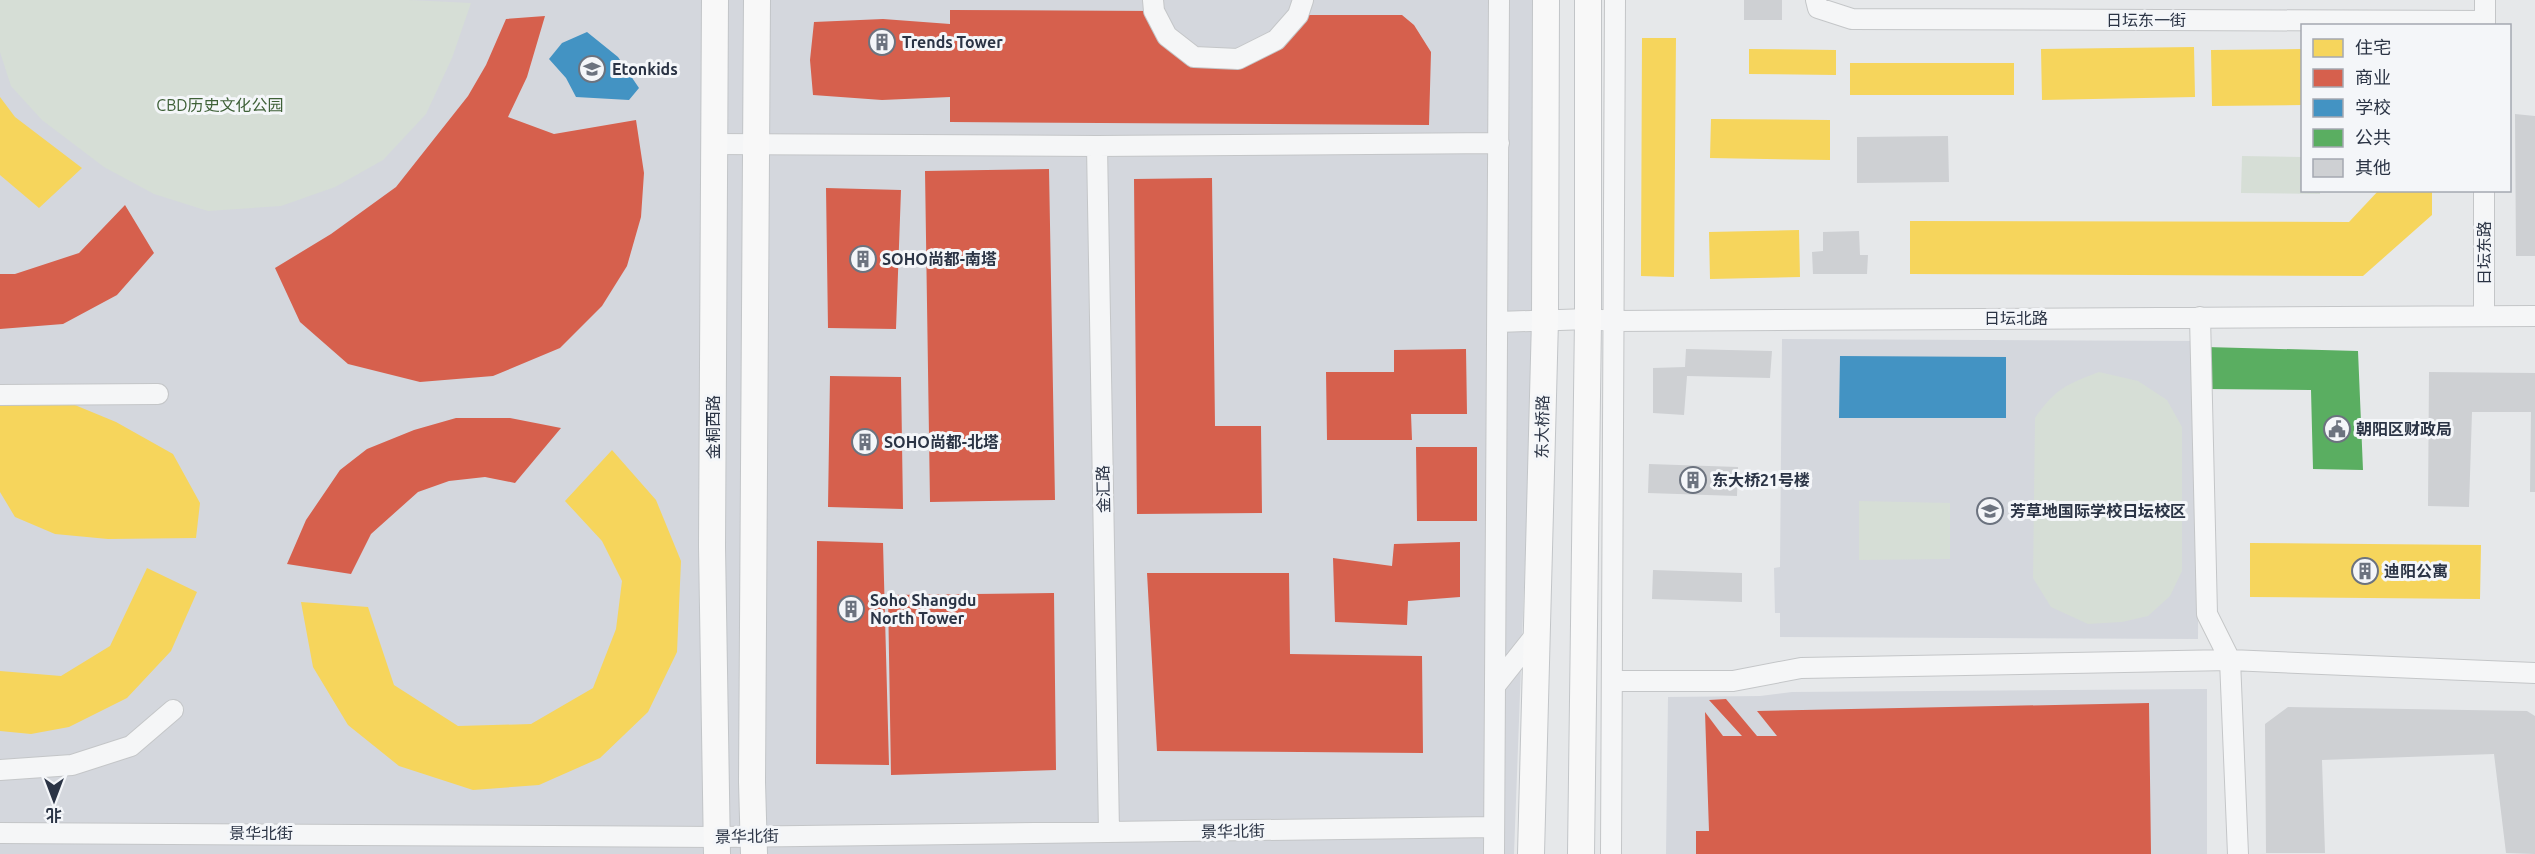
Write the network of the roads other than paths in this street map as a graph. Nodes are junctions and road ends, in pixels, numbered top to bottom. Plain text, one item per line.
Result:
1 (715, 0) edge
2 (757, 0) edge
3 (1153, 0) edge
4 (1303, 0) edge
5 (1499, 0) edge
6 (1546, 0) edge
7 (1588, 0) edge
8 (1615, 0) edge
9 (1816, 0) edge
10 (2485, 0) edge
11 (2485, 23) edge
12 (1499, 143) junction
13 (714, 144) junction
14 (756, 144) junction
15 (1097, 146) junction
16 (2484, 192) edge
17 (2484, 316) junction
18 (2535, 316) edge
19 (2200, 317) junction
20 (1588, 319) junction
21 (1545, 320) junction
22 (1614, 321) junction
23 (1498, 322) junction
24 (158, 394) dead end
25 (0, 395) edge
26 (1537, 633) junction
27 (2230, 660) junction
28 (2535, 673) edge
29 (1611, 681) junction
30 (1495, 686) junction
31 (173, 710) dead end
32 (0, 770) edge
33 (1494, 827) junction
34 (1109, 832) junction
35 (0, 833) edge
36 (717, 845) edge
37 (754, 845) edge
38 (1494, 854) edge
39 (1531, 854) edge
40 (1581, 854) edge
41 (1611, 854) edge
42 (2238, 854) edge

1 - 13 main road, 金桐西路
2 - 14 main road
3 - 4 street
5 - 12 street
6 - 21 main road, 东大桥路
7 - 20 main road
8 - 22 street
9 - 11 street, 日坛东一街
10 - 11 street
12 - 15 street
12 - 23 street
13 - 14 street
13 - 36 main road, 金桐西路
14 - 15 street
14 - 37 main road
15 - 34 street, 金汇路
16 - 17 street, 日坛东路
17 - 18 street, 日坛北路
17 - 19 street, 日坛北路
19 - 22 street, 日坛北路
19 - 27 street
20 - 21 street, 日坛北路
20 - 22 street, 日坛北路
20 - 40 main road
21 - 23 street, 日坛北路
21 - 26 main road, 东大桥路
22 - 29 street
23 - 30 street
24 - 25 street
26 - 30 street
26 - 39 main road, 东大桥路
27 - 28 street
27 - 29 street
27 - 42 street
29 - 41 street
30 - 33 street
31 - 32 street
33 - 34 street, 景华北街
33 - 38 street
34 - 37 street, 景华北街
35 - 36 street, 景华北街
36 - 37 street, 景华北街

